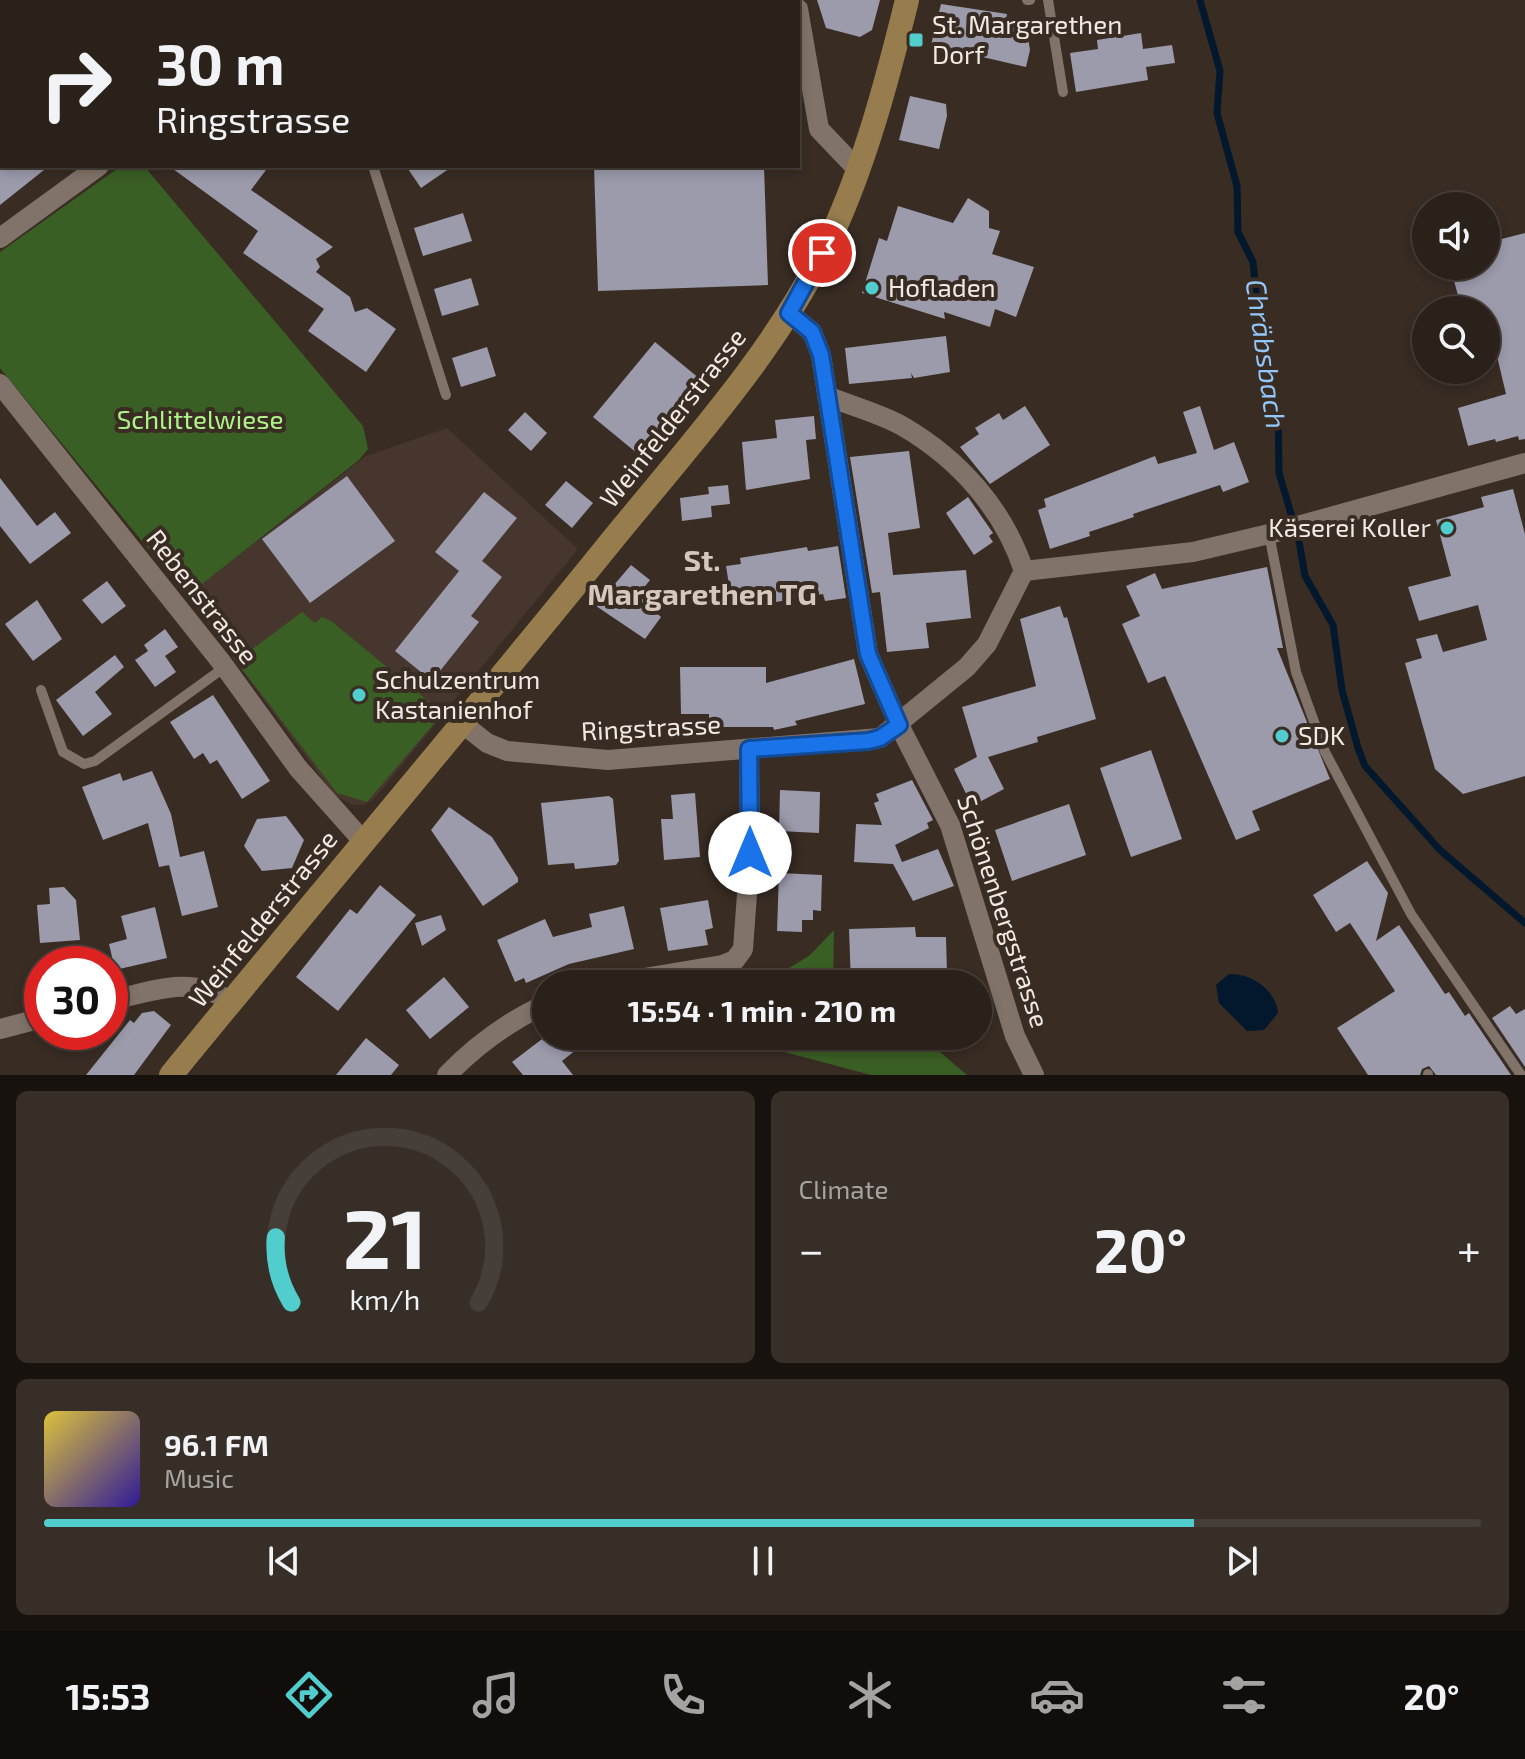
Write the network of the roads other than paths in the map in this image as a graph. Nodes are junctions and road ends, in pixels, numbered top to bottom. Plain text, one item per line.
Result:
1 (907, 0) edge
2 (1048, 0) edge
3 (800, 20) edge
4 (1063, 92) dead end
5 (96, 168) edge
6 (374, 168) edge
7 (858, 170) junction
8 (0, 238) edge
9 (789, 313) junction
10 (0, 384) edge
11 (446, 395) dead end
12 (830, 397) junction
13 (1525, 463) edge
14 (1276, 532) junction
15 (1024, 571) junction
16 (225, 667) junction
17 (41, 690) dead end
18 (463, 724) junction
19 (899, 725) junction
20 (749, 749) junction
21 (363, 841) junction
22 (692, 970) edge
23 (128, 997) edge
24 (231, 1002) junction
25 (532, 1010) edge
26 (24, 1023) edge
27 (0, 1029) edge
28 (171, 1075) edge
29 (447, 1075) edge
30 (1034, 1075) edge
31 (1521, 1075) edge

1 - 7 main road, Weinfelderstrasse
2 - 4 lane
3 - 7 street
5 - 8 street
6 - 11 lane
7 - 9 main road, Weinfelderstrasse
9 - 12 street, Schönenbergstrasse
9 - 18 main road, Weinfelderstrasse
10 - 16 street, Rebenstrasse
12 - 15 street
12 - 19 street, Schönenbergstrasse
13 - 14 street
14 - 15 street
14 - 31 lane
15 - 19 street, Ringstrasse
16 - 17 lane
16 - 21 street, Rebenstrasse
18 - 20 street, Ringstrasse
18 - 21 main road, Weinfelderstrasse
19 - 20 street, Ringstrasse
19 - 30 street, Schönenbergstrasse
20 - 22 street
21 - 24 main road, Weinfelderstrasse
23 - 24 street
24 - 28 main road, Weinfelderstrasse
25 - 29 street
26 - 27 street

